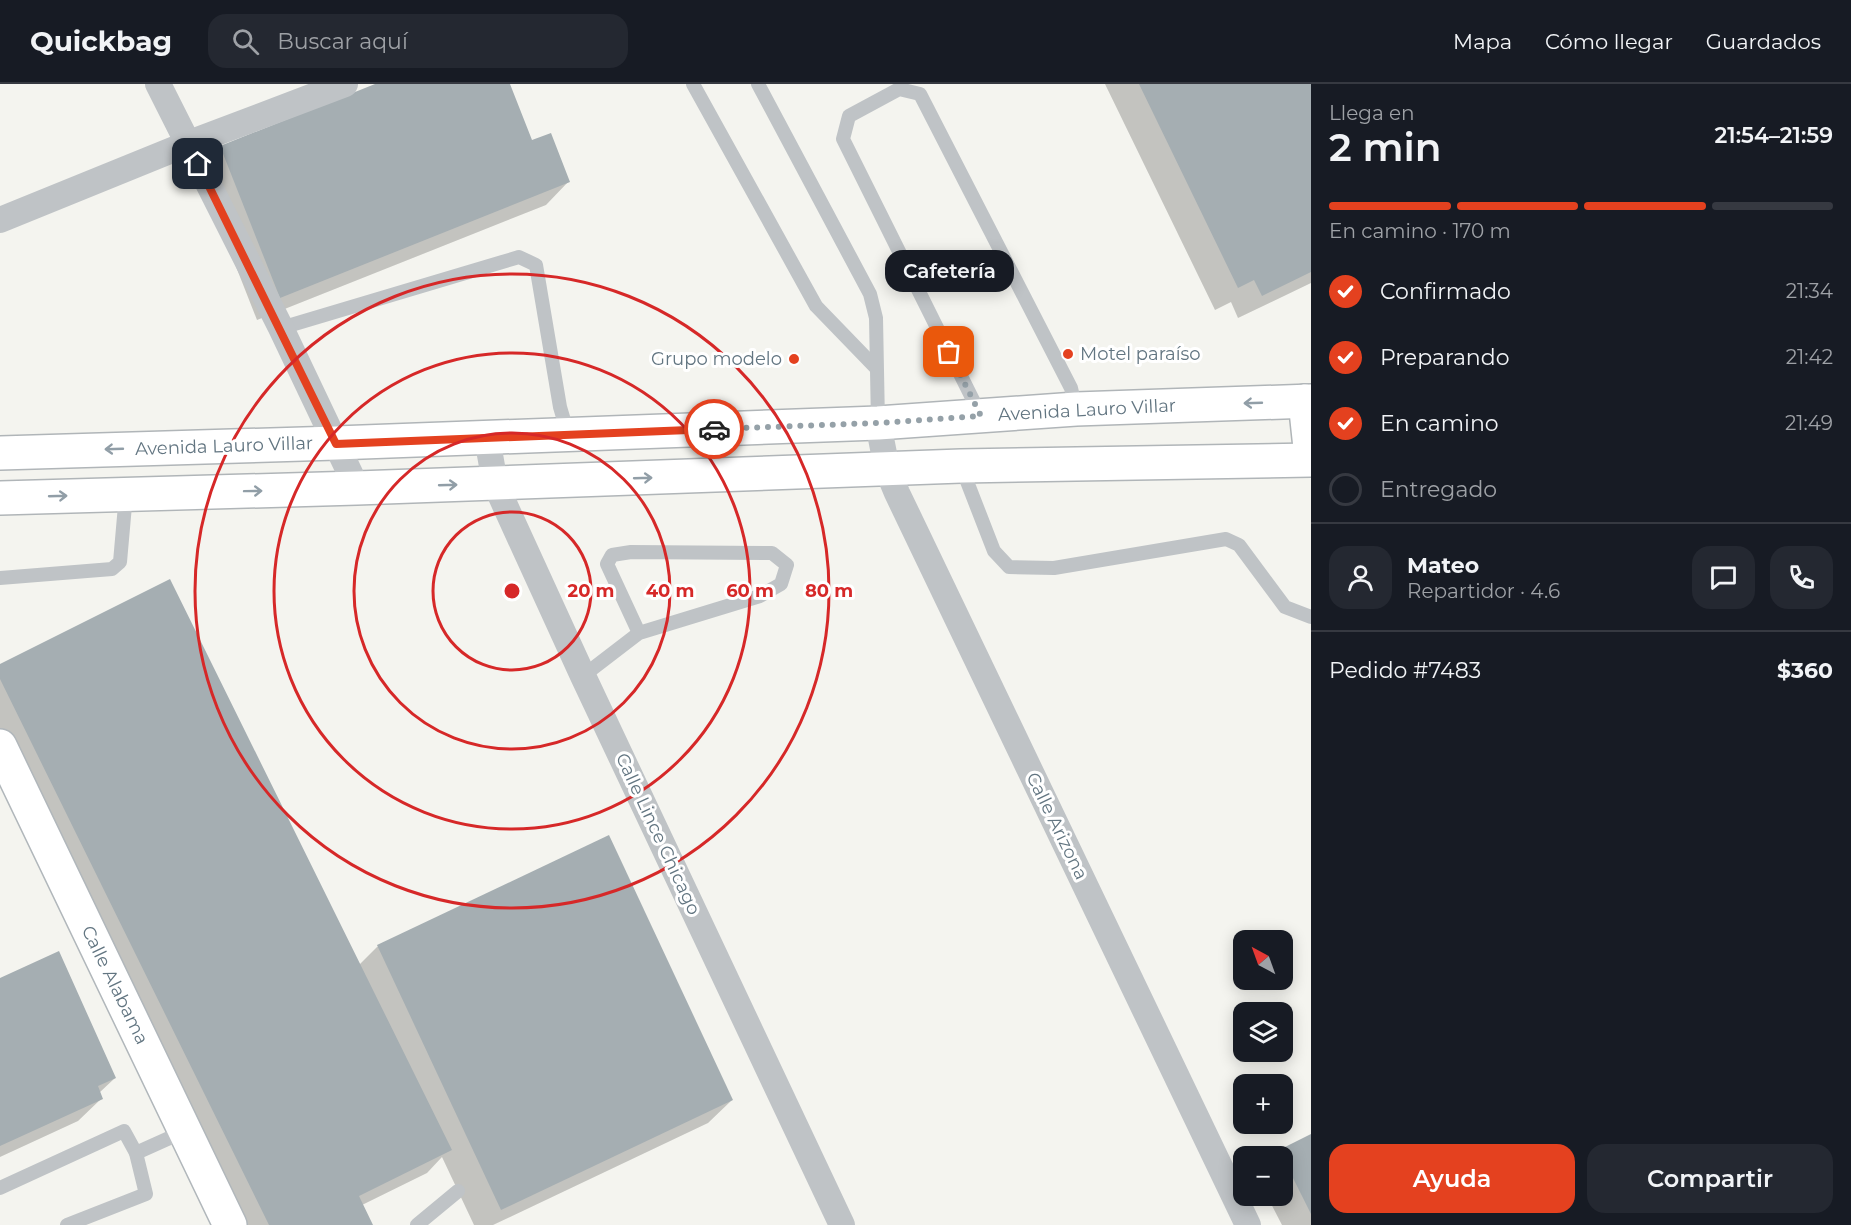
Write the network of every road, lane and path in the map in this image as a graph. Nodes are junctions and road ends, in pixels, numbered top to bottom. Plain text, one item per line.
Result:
1 (158, 84) edge
2 (345, 84) edge
3 (693, 84) edge
4 (758, 84) edge
5 (188, 144) junction
6 (0, 220) edge
7 (281, 328) junction
8 (876, 368) junction
9 (1308, 401) edge
10 (1076, 409) junction
11 (981, 416) junction
12 (878, 423) junction
13 (568, 434) junction
14 (487, 438) junction
15 (336, 444) junction
16 (0, 453) edge
17 (1311, 458) edge
18 (961, 466) junction
19 (887, 469) junction
20 (495, 483) junction
21 (357, 488) junction
22 (126, 494) junction
23 (0, 498) edge
24 (0, 578) edge
25 (1311, 617) edge
26 (639, 633) junction
27 (583, 676) junction
28 (0, 746) edge
29 (185, 1131) junction
30 (136, 1153) junction
31 (0, 1188) edge
32 (458, 1191) dead end
33 (68, 1225) edge
34 (230, 1225) edge
35 (417, 1225) edge
36 (842, 1225) edge
37 (1248, 1225) edge

1 - 5 street
2 - 5 street
3 - 8 lane
4 - 8 lane
5 - 6 street
5 - 7 street
7 - 13 lane
7 - 15 street
8 - 12 lane
9 -> 10 main road, Avenida Lauro Villar
9 - 17 main road
10 - 11 main road, Avenida Lauro Villar
10 - 11 lane
11 - 12 main road, Avenida Lauro Villar
12 - 13 main road, Avenida Lauro Villar
12 - 19 street, Calle Arizona
13 - 14 main road, Avenida Lauro Villar
14 - 15 main road, Avenida Lauro Villar
14 - 20 street, Calle Lince Chicago
15 -> 16 main road, Avenida Lauro Villar
15 - 21 street
17 - 18 main road
18 - 19 main road
18 - 25 lane
20 -> 19 main road
19 - 37 street, Calle Arizona
21 -> 20 main road
20 - 27 street, Calle Lince Chicago
22 -> 21 main road
23 -> 22 main road
22 - 24 lane
26 - 26 lane
26 - 27 lane
27 - 36 street, Calle Lince Chicago
28 - 29 main road, Calle Alabama
29 - 30 lane
29 - 34 main road, Calle Alabama
30 - 31 lane
30 - 33 lane
32 - 35 lane

